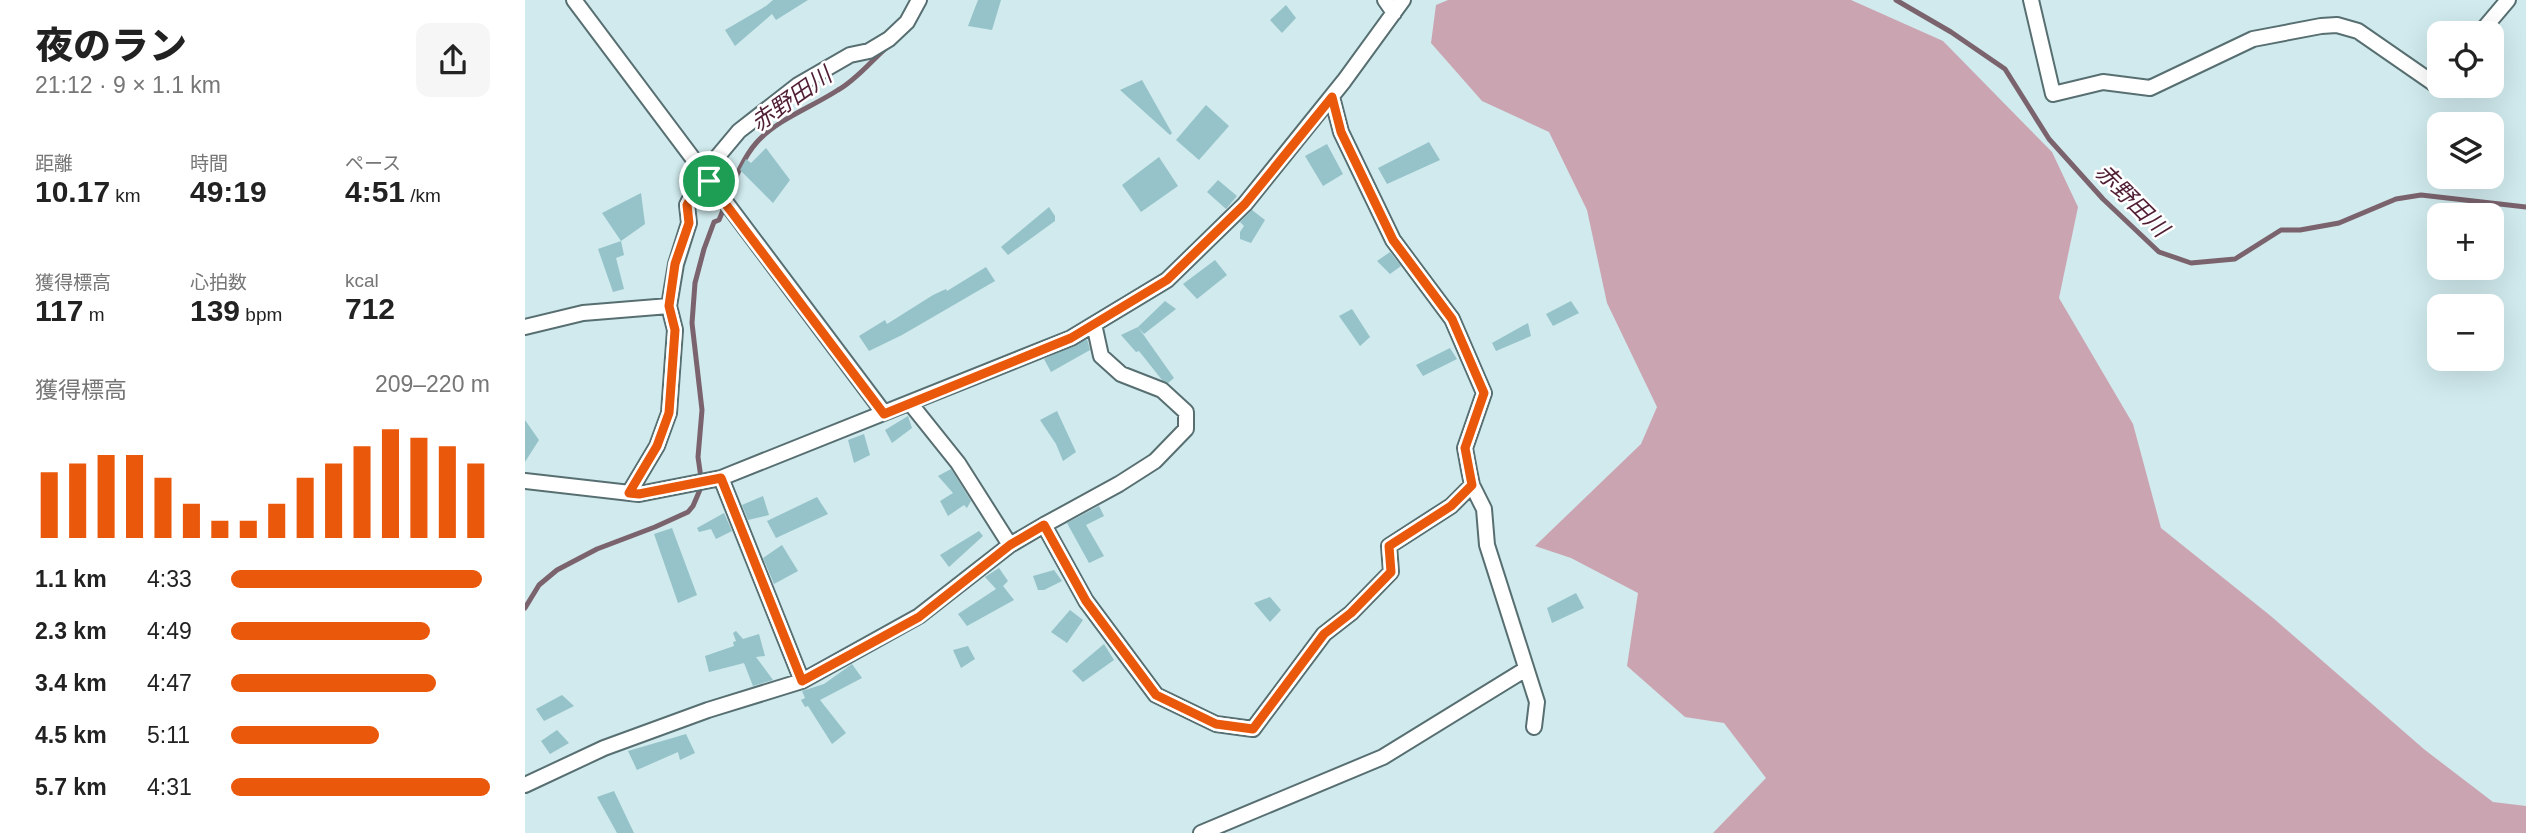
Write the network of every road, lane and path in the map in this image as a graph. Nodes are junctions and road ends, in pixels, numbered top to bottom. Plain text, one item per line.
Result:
1 (574, 0) edge
2 (919, 0) edge
3 (1385, 0) edge
4 (1403, 0) edge
5 (2031, 0) edge
6 (2508, 0) edge
7 (1394, 13) junction
8 (2490, 21) edge
9 (2427, 79) edge
10 (1332, 97) junction
11 (706, 178) junction
12 (669, 306) junction
13 (1094, 324) junction
14 (525, 327) edge
15 (910, 403) junction
16 (884, 414) junction
17 (721, 478) junction
18 (525, 481) edge
19 (1472, 485) junction
20 (629, 493) junction
21 (1044, 525) junction
22 (1010, 545) junction
23 (1526, 669) junction
24 (802, 681) junction
25 (1534, 727) dead end
26 (525, 785) edge
27 (1201, 833) edge

1 - 11 street
2 - 11 street
3 - 7 street
4 - 7 street
5 - 9 street
6 - 8 street
7 - 10 street
10 - 13 street
10 - 19 street
11 - 12 street
11 - 16 street
12 - 14 street
12 - 20 street
13 - 15 street
13 - 21 street
15 - 16 street
15 - 22 street
16 - 17 street
17 - 20 street
17 - 24 street
18 - 20 street
19 - 21 street
19 - 23 street
21 - 22 street
22 - 24 street
23 - 25 street
23 - 27 street
24 - 26 street

